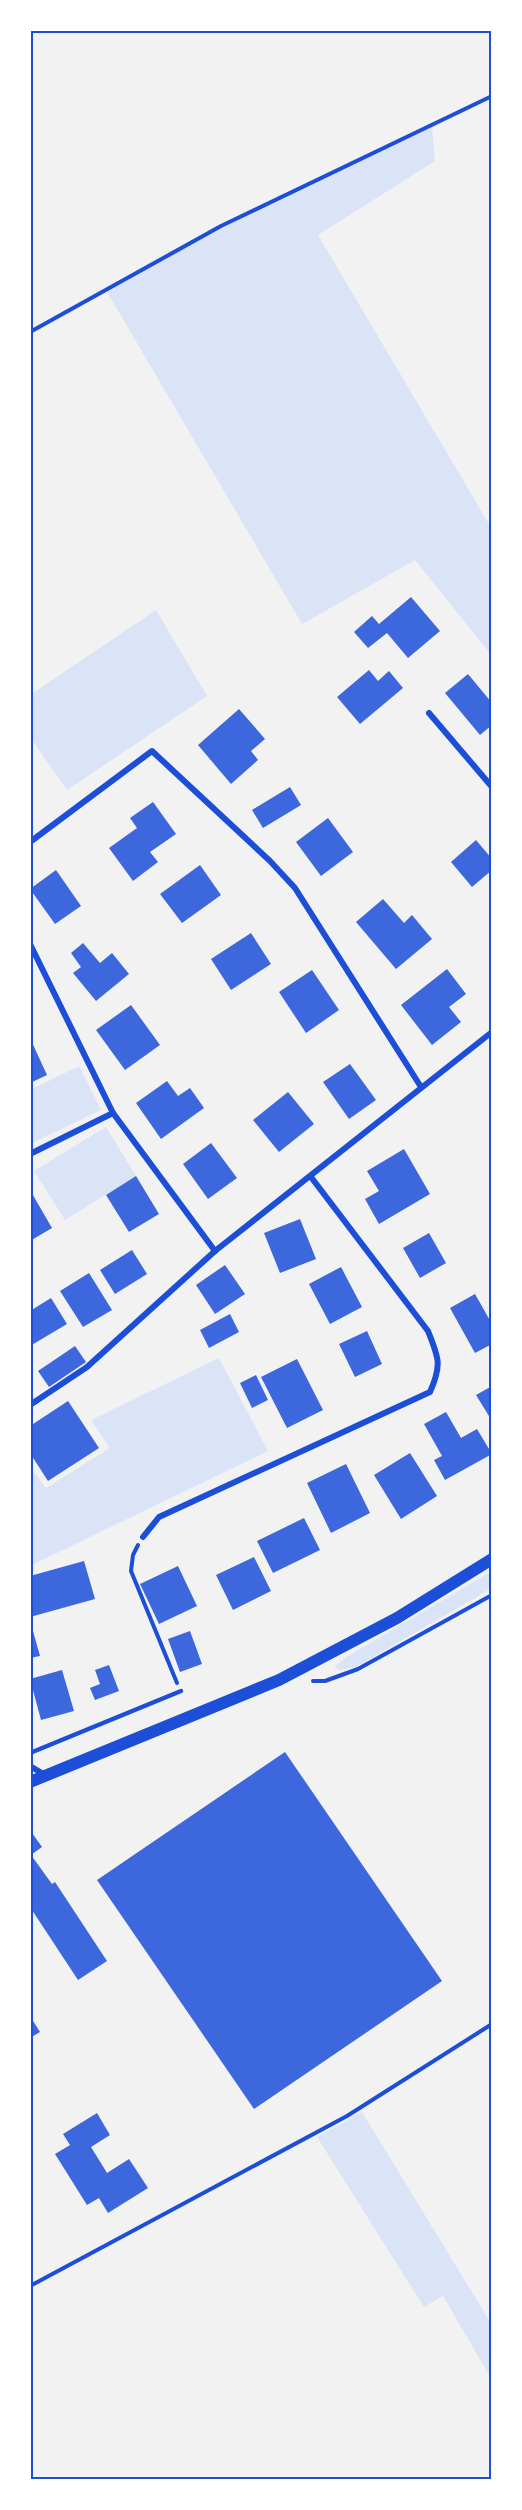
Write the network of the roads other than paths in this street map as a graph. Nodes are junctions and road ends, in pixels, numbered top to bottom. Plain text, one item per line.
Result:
1 (429, 713) dead end
2 (492, 787) edge
3 (30, 842) edge
4 (30, 944) edge
5 (492, 1032) edge
6 (421, 1087) junction
7 (113, 1113) junction
8 (30, 1154) edge
9 (311, 1177) junction
10 (215, 1251) junction
11 (30, 1405) edge
12 (143, 1537) road end
13 (492, 1559) edge
14 (181, 1691) road end
15 (30, 1754) edge
16 (30, 1766) edge
17 (45, 1775) junction
18 (30, 1782) edge

1 - 2 street
3 - 6 street
4 - 7 street
5 - 6 street
6 - 9 street
7 - 8 street
7 - 10 street
9 - 10 street
9 - 12 street
10 - 11 street
13 - 17 main road
14 - 15 lane
16 - 17 street
17 - 18 main road

